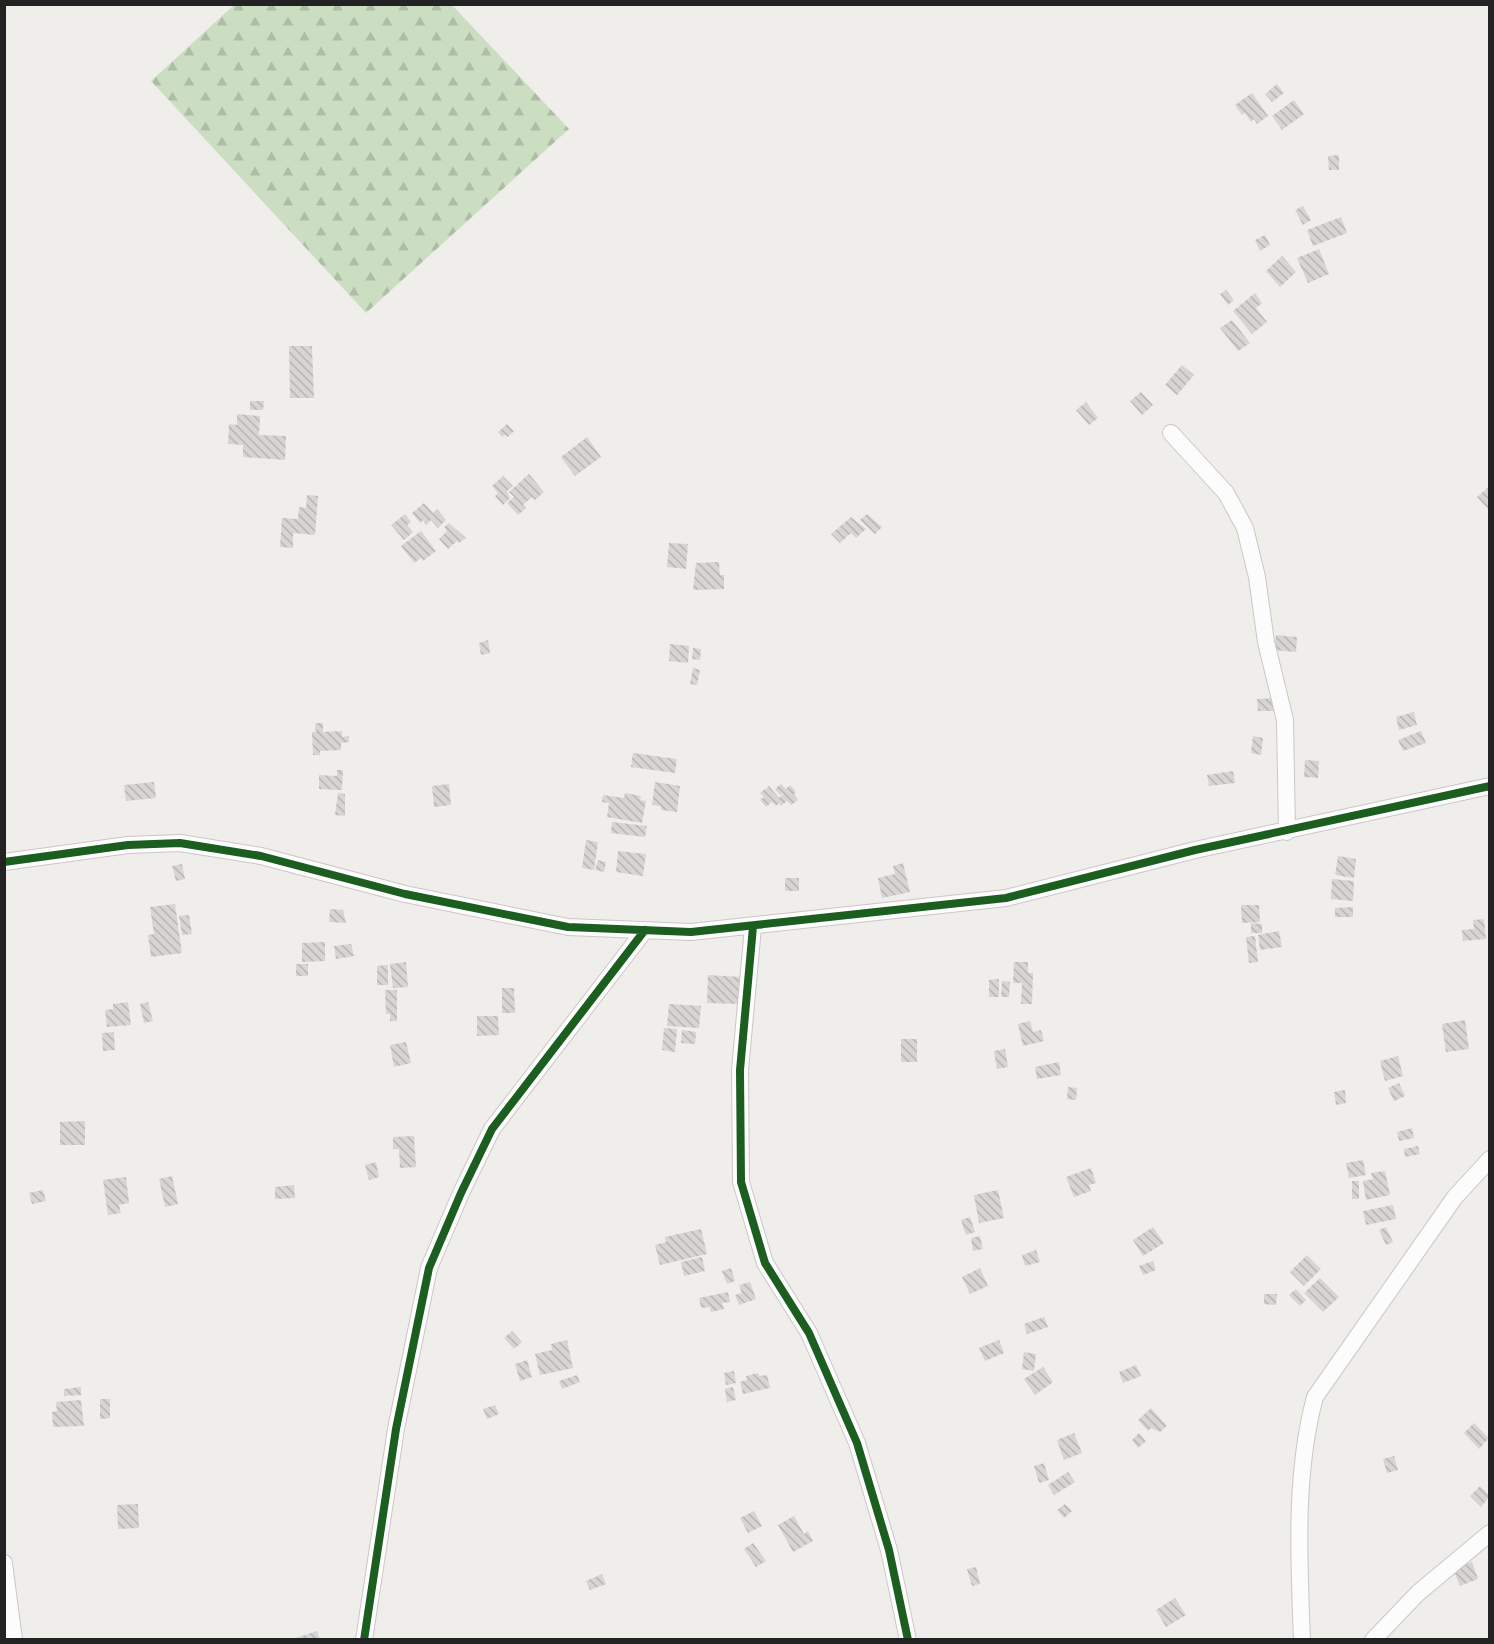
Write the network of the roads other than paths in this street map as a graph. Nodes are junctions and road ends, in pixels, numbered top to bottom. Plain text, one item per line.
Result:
1 (1171, 433) dead end
2 (1490, 786) edge
3 (1287, 832) junction
4 (4, 862) edge
5 (753, 927) junction
6 (645, 930) junction
7 (1490, 1159) edge
8 (1490, 1533) edge
9 (4, 1563) edge
10 (14, 1640) edge
11 (364, 1640) edge
12 (908, 1640) edge
13 (1302, 1640) edge
14 (1373, 1640) edge

1 - 3 street
2 - 3 street
3 - 5 street
4 - 6 street
5 - 6 street
5 - 12 street
6 - 11 street
7 - 13 street
8 - 14 street
9 - 10 street

